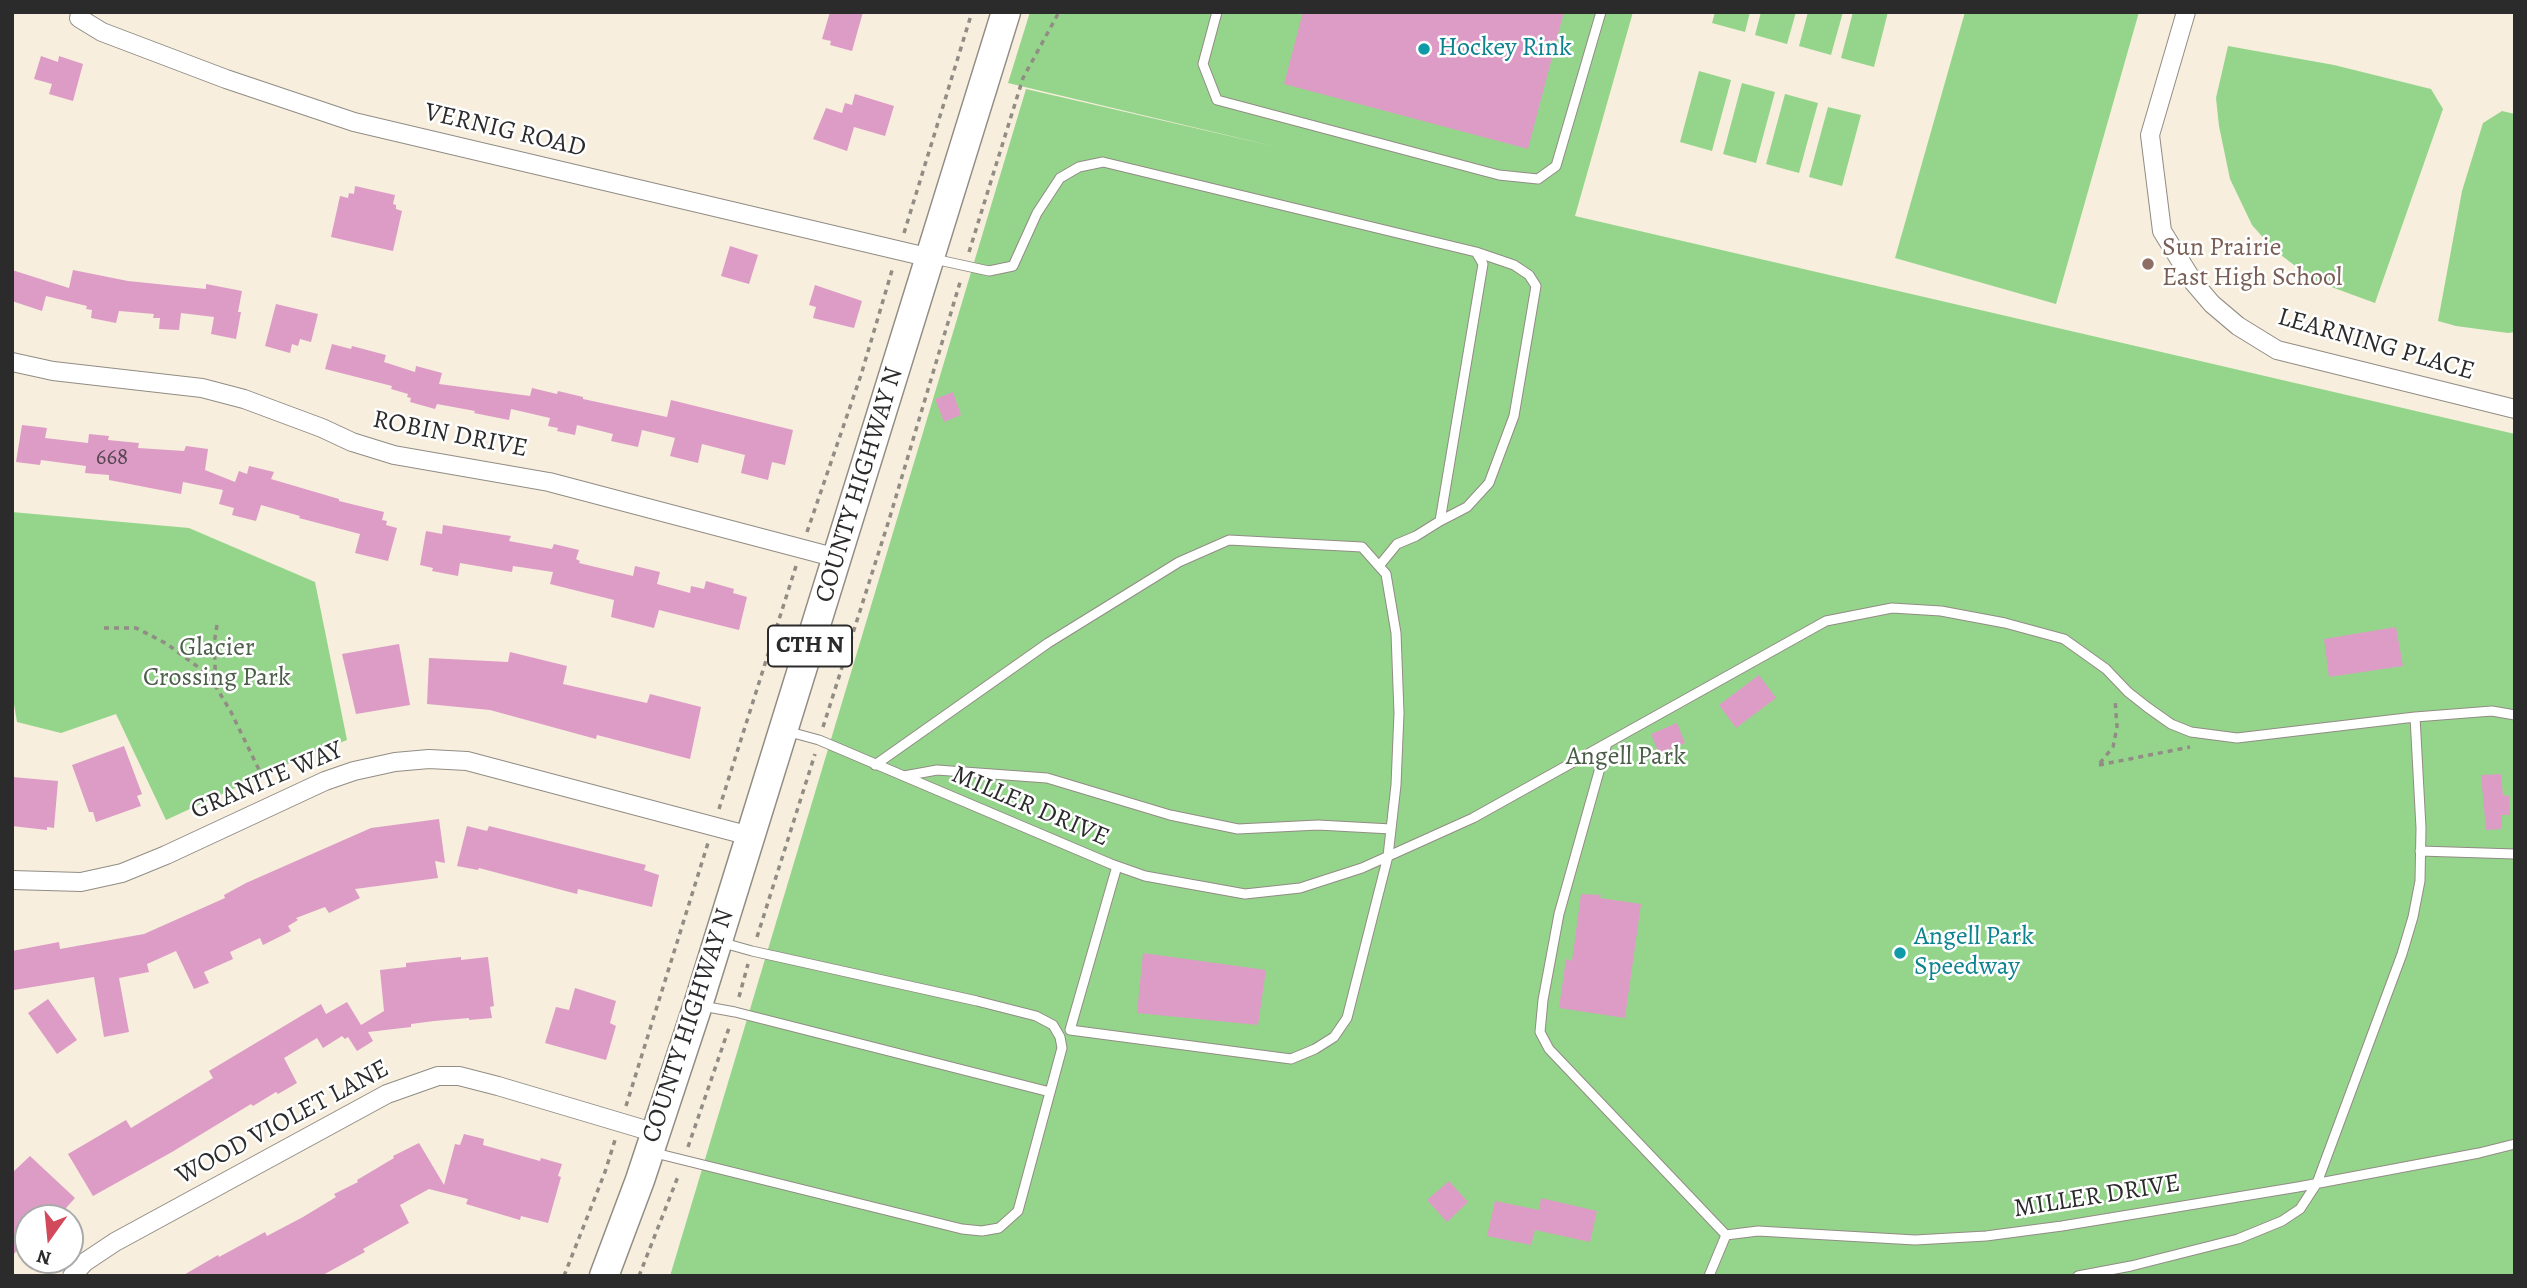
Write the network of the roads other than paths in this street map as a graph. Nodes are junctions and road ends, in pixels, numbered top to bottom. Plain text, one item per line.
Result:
1 (1006, 12) edge
2 (1217, 12) edge
3 (1601, 12) edge
4 (2186, 12) edge
5 (79, 18) dead end
6 (1476, 252) junction
7 (931, 258) junction
8 (12, 362) edge
9 (2515, 409) edge
10 (1440, 521) junction
11 (837, 558) junction
12 (1379, 566) junction
13 (2515, 715) edge
14 (2415, 718) junction
15 (783, 730) junction
16 (1607, 743) junction
17 (875, 765) junction
18 (904, 776) junction
19 (1391, 829) junction
20 (750, 836) junction
21 (2420, 851) junction
22 (2515, 855) edge
23 (1388, 856) junction
24 (1117, 866) junction
25 (12, 880) edge
26 (717, 941) junction
27 (698, 1005) junction
28 (1050, 1092) junction
29 (653, 1142) junction
30 (2515, 1144) edge
31 (2317, 1183) junction
32 (1726, 1236) junction
33 (72, 1276) edge
34 (604, 1276) edge
35 (1709, 1276) edge
36 (2078, 1276) edge

1 - 7 main road, COUNTY HIGHWAY N / CTH N
2 - 3 lane
4 - 9 street, LEARNING PLACE
5 - 7 street, VERNIG ROAD
6 - 7 lane
6 - 10 lane
6 - 10 lane
7 - 11 main road, COUNTY HIGHWAY N / CTH N
8 - 11 street, ROBIN DRIVE
10 - 12 lane
11 - 15 main road, COUNTY HIGHWAY N / CTH N
12 - 17 lane
12 - 19 lane
13 - 14 lane, MILLER DRIVE
14 - 16 lane, MILLER DRIVE
14 - 21 lane
15 - 17 lane, MILLER DRIVE
15 - 20 main road, COUNTY HIGHWAY N / CTH N
16 - 23 lane, MILLER DRIVE
16 - 32 lane
17 - 18 lane, MILLER DRIVE
18 - 19 lane
18 - 24 lane, MILLER DRIVE
19 - 23 lane
20 - 25 street, GRANITE WAY
20 - 26 main road, COUNTY HIGHWAY N / CTH N
21 - 22 lane
21 - 31 lane
23 - 24 lane, MILLER DRIVE
23 - 24 lane
26 - 27 main road, COUNTY HIGHWAY N / CTH N
26 - 28 lane
27 - 28 lane
27 - 29 main road, COUNTY HIGHWAY N / CTH N
28 - 29 lane
29 - 33 street, WOOD VIOLET LANE
29 - 34 main road, COUNTY HIGHWAY N / CTH N
30 - 31 lane, MILLER DRIVE
31 - 32 lane, MILLER DRIVE
31 - 36 lane
32 - 35 lane

